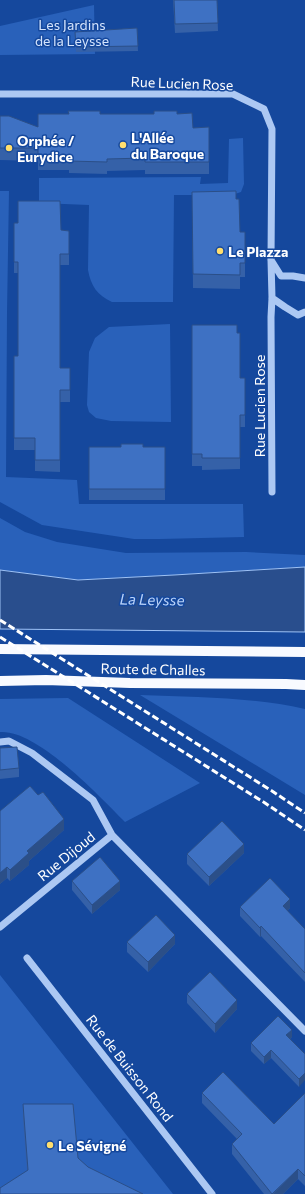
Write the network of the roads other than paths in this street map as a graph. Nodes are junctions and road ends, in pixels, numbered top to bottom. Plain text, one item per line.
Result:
1 (0, 94) edge
2 (271, 260) junction
3 (305, 278) edge
4 (272, 298) junction
5 (305, 312) edge
6 (272, 492) dead end
7 (0, 649) edge
8 (305, 652) edge
9 (0, 681) edge
10 (305, 685) edge
11 (0, 742) edge
12 (112, 835) junction
13 (0, 927) edge
14 (27, 958) dead end
15 (305, 1031) edge
16 (212, 1194) edge

1 - 2 street, Rue Lucien Rose
2 - 3 street
2 - 4 street, Rue Lucien Rose
4 - 5 street
4 - 6 street, Rue Lucien Rose
7 - 8 main road, Route de Challes
9 - 10 main road, Route de Challes
11 - 12 street, Rue Dijoud
12 - 13 street, Rue Dijoud
12 - 15 street
14 - 16 street, Rue de Buisson Rond

